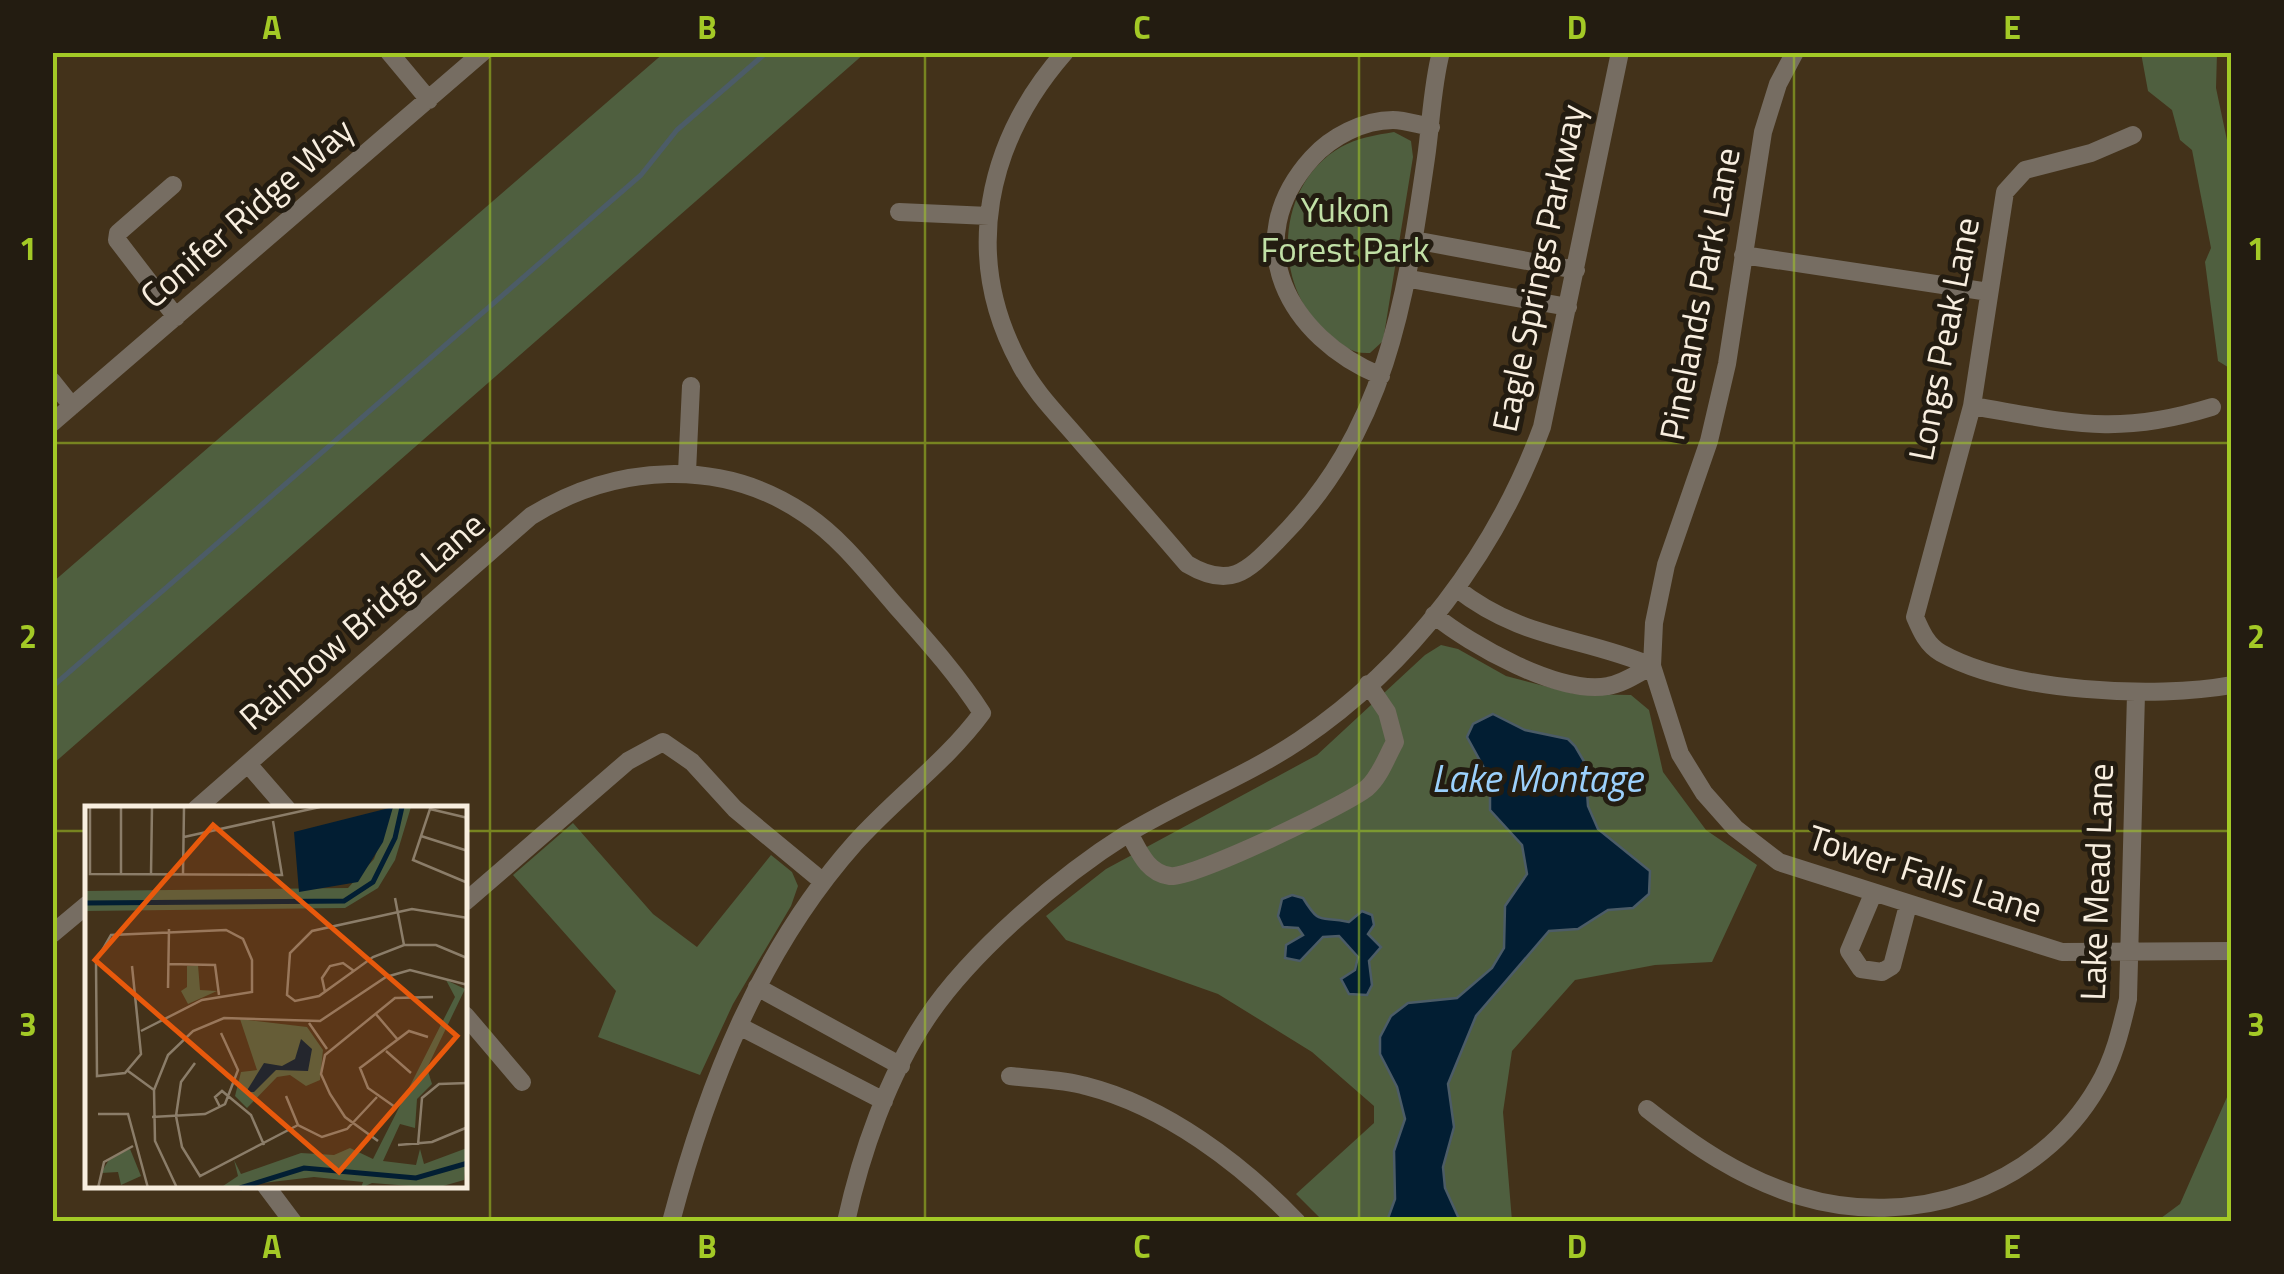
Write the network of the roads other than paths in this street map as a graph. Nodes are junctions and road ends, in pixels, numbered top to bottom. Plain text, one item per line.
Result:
1 (389, 52) edge
2 (483, 52) edge
3 (1065, 52) edge
4 (1441, 52) edge
5 (1620, 52) edge
6 (1795, 52) edge
7 (429, 100) junction
8 (1430, 127) junction
9 (2133, 135) dead end
10 (174, 185) dead end
11 (899, 212) dead end
12 (989, 216) junction
13 (1414, 240) junction
14 (1743, 255) junction
15 (1576, 270) junction
16 (1410, 278) junction
17 (1989, 292) junction
18 (1568, 307) junction
19 (176, 317) junction
20 (1381, 376) junction
21 (52, 381) edge
22 (691, 386) dead end
23 (72, 406) junction
24 (1972, 406) junction
25 (2212, 408) dead end
26 (52, 422) edge
27 (687, 472) junction
28 (1456, 588) junction
29 (1434, 615) junction
30 (1652, 666) junction
31 (1368, 684) junction
32 (2232, 684) edge
33 (2136, 694) junction
34 (248, 764) junction
35 (199, 806) edge
36 (284, 806) edge
37 (1129, 833) junction
38 (822, 881) junction
39 (1873, 894) junction
40 (468, 899) edge
41 (1908, 905) junction
42 (85, 906) edge
43 (52, 934) edge
44 (2132, 951) junction
45 (2232, 951) edge
46 (756, 987) junction
47 (468, 1019) edge
48 (739, 1026) junction
49 (900, 1066) junction
50 (1010, 1076) dead end
51 (522, 1082) dead end
52 (884, 1101) junction
53 (1647, 1109) dead end
54 (268, 1189) edge
55 (1849, 1214) edge
56 (292, 1222) edge
57 (670, 1222) edge
58 (846, 1222) edge
59 (1297, 1222) edge

1 - 7 street
2 - 7 street, Conifer Ridge Way
3 - 12 street
4 - 8 street
5 - 15 street, Eagle Springs Parkway
6 - 14 street, Pinelands Park Lane
7 - 19 street, Conifer Ridge Way
8 - 13 street
8 - 20 street
9 - 17 street, Longs Peak Lane
10 - 19 street
11 - 12 street
12 - 20 street
13 - 15 street
13 - 16 street
14 - 17 street
14 - 30 street, Pinelands Park Lane
15 - 18 street, Eagle Springs Parkway
16 - 18 street
16 - 20 street
17 - 24 street, Longs Peak Lane
18 - 28 street, Eagle Springs Parkway
19 - 23 street, Conifer Ridge Way
21 - 23 street
22 - 27 street
23 - 26 street, Conifer Ridge Way
24 - 25 street
24 - 33 street, Longs Peak Lane
27 - 34 street, Rainbow Bridge Lane
27 - 38 street, Rainbow Bridge Lane
28 - 29 street, Eagle Springs Parkway
28 - 30 street
29 - 30 street
29 - 31 street, Eagle Springs Parkway
30 - 39 street, Tower Falls Lane
31 - 37 street, Eagle Springs Parkway
31 - 37 street
32 - 33 street
33 - 44 street, Lake Mead Lane
34 - 35 street, Rainbow Bridge Lane
34 - 36 street
37 - 49 street, Eagle Springs Parkway
38 - 40 street
38 - 46 street
39 - 41 street, Tower Falls Lane
39 - 41 street
41 - 44 street, Tower Falls Lane
42 - 43 street
44 - 45 street, Tower Falls Lane
44 - 55 street, Lake Mead Lane
46 - 48 street
46 - 49 street
47 - 51 street
48 - 52 street
48 - 57 street
49 - 52 street, Eagle Springs Parkway
50 - 59 street
52 - 58 street, Eagle Springs Parkway
53 - 55 street, Lake Mead Lane
54 - 56 street

